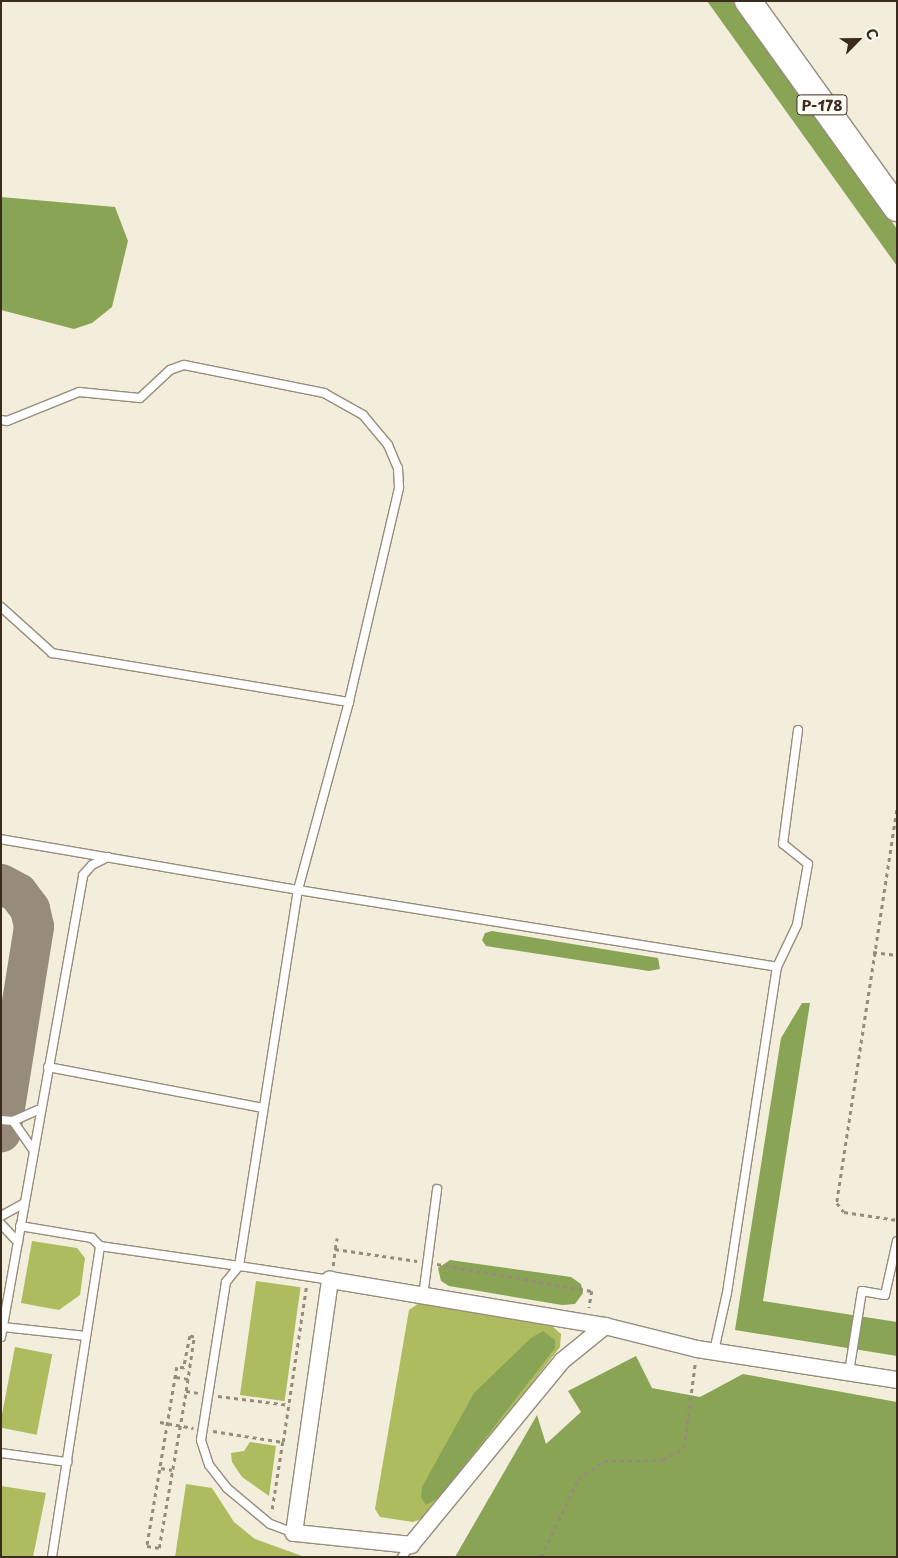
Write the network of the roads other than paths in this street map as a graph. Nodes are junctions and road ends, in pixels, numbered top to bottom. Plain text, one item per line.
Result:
1 (748, 1) edge
2 (769, 1) edge
3 (897, 178) edge
4 (897, 208) edge
5 (1, 420) edge
6 (1, 608) edge
7 (349, 702) junction
8 (798, 730) dead end
9 (1, 839) edge
10 (109, 857) junction
11 (298, 890) junction
12 (777, 967) junction
13 (48, 1066) junction
14 (263, 1108) junction
15 (40, 1109) junction
16 (1, 1120) edge
17 (13, 1121) junction
18 (33, 1150) junction
19 (437, 1190) dead end
20 (24, 1203) junction
21 (1, 1216) edge
22 (1, 1224) edge
23 (20, 1226) junction
24 (897, 1241) edge
25 (18, 1242) junction
26 (100, 1246) junction
27 (239, 1266) junction
28 (330, 1280) junction
29 (423, 1296) junction
30 (4, 1312) edge
31 (605, 1326) junction
32 (3, 1327) junction
33 (86, 1336) junction
34 (1, 1337) edge
35 (714, 1351) junction
36 (849, 1372) junction
37 (897, 1380) edge
38 (1, 1453) edge
39 (67, 1462) junction
40 (294, 1533) junction
41 (407, 1551) edge
42 (52, 1557) edge

1 - 4 highway, Р-178
2 - 3 highway, Р-178
5 - 7 lane
6 - 7 lane
7 - 11 lane
8 - 12 lane
9 - 10 lane
10 - 11 lane
10 - 13 lane
11 - 12 lane
11 - 14 lane
12 - 35 lane
13 - 14 lane
13 - 15 lane
14 - 27 lane
15 - 17 lane
15 - 18 lane
16 - 17 lane
17 - 18 lane
18 - 20 lane
19 - 29 lane
20 - 21 lane
20 - 23 lane
22 - 25 lane
23 - 25 lane
23 - 26 lane
24 - 36 lane
25 - 30 lane
26 - 27 lane
26 - 33 lane
27 - 28 lane
27 - 40 lane
28 - 29 street
28 - 40 street
29 - 31 street
30 - 32 lane
31 - 35 street
31 - 41 street
32 - 33 lane
32 - 34 lane
33 - 39 lane
35 - 36 street
36 - 37 street
38 - 39 lane
39 - 42 lane
40 - 41 street

